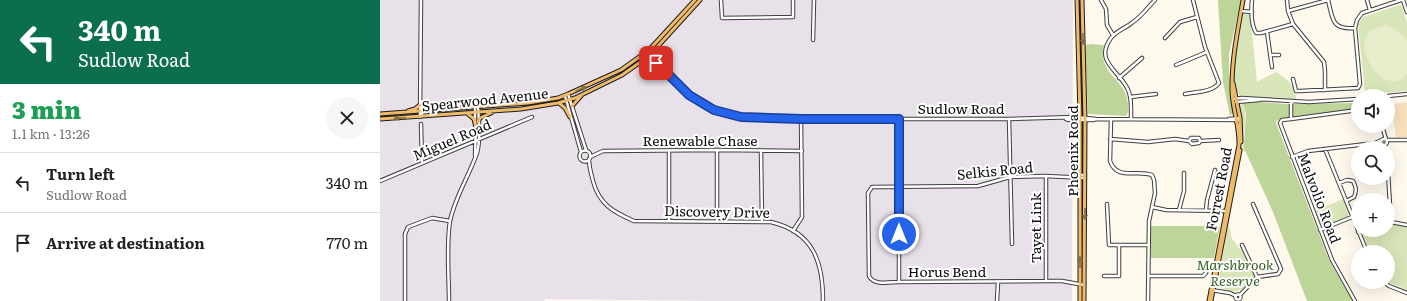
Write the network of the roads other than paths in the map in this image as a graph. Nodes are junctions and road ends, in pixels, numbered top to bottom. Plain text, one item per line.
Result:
1 (421, 0) edge
2 (690, 0) edge
3 (695, 0) edge
4 (699, 0) edge
5 (722, 0) edge
6 (793, 0) edge
7 (814, 0) edge
8 (1077, 0) edge
9 (1082, 0) edge
10 (1101, 0) edge
11 (1155, 0) edge
12 (1193, 0) edge
13 (1243, 0) edge
14 (1252, 0) edge
15 (1287, 0) edge
16 (1328, 0) edge
17 (1367, 0) edge
18 (1402, 0) edge
19 (689, 6) junction
20 (1370, 10) junction
21 (1241, 11) junction
22 (1288, 11) junction
23 (1252, 12) junction
24 (1407, 12) edge
25 (1197, 16) junction
26 (1293, 24) junction
27 (1355, 28) junction
28 (1267, 32) junction
29 (1113, 36) junction
30 (1166, 38) dead end
31 (813, 40) dead end
32 (647, 51) junction
33 (1207, 52) junction
34 (651, 55) junction
35 (1270, 55) junction
36 (1279, 55) dead end
37 (1142, 58) dead end
38 (1176, 65) dead end
39 (1272, 67) dead end
40 (1119, 78) junction
41 (1293, 79) dead end
42 (1326, 90) junction
43 (1156, 94) dead end
44 (1185, 94) dead end
45 (1407, 94) edge
46 (566, 95) junction
47 (582, 95) junction
48 (1395, 95) edge
49 (1130, 97) junction
50 (523, 98) dead end
51 (568, 100) junction
52 (1235, 100) junction
53 (1351, 100) edge
54 (1291, 102) junction
55 (558, 103) junction
56 (421, 105) junction
57 (503, 105) junction
58 (572, 106) junction
59 (476, 107) junction
60 (430, 111) junction
61 (1351, 111) edge
62 (421, 112) junction
63 (477, 112) junction
64 (495, 112) junction
65 (399, 113) junction
66 (467, 113) junction
67 (380, 114) edge
68 (421, 117) junction
69 (532, 117) dead end
70 (570, 117) junction
71 (1066, 118) junction
72 (380, 119) edge
73 (802, 119) junction
74 (899, 119) junction
75 (1009, 119) junction
76 (1080, 119) junction
77 (1084, 119) junction
78 (1111, 119) junction
79 (1131, 119) junction
80 (1238, 119) junction
81 (1291, 119) junction
82 (1071, 120) junction
83 (478, 122) junction
84 (421, 124) dead end
85 (476, 128) junction
86 (1383, 133) edge
87 (1384, 133) edge
88 (1080, 137) junction
89 (477, 139) junction
90 (1110, 139) junction
91 (1386, 139) junction
92 (1219, 140) dead end
93 (1382, 140) joint
94 (1407, 140) edge
95 (1190, 141) junction
96 (1200, 141) junction
97 (1394, 141) joint
98 (1351, 146) edge
99 (1325, 149) junction
100 (669, 150) junction
101 (717, 150) junction
102 (587, 151) junction
103 (761, 151) junction
104 (802, 151) junction
105 (581, 152) junction
106 (598, 152) junction
107 (1292, 157) junction
108 (590, 158) junction
109 (584, 161) junction
110 (422, 163) junction
111 (589, 167) junction
112 (1215, 170) dead end
113 (1184, 173) dead end
114 (1046, 176) junction
115 (1080, 177) junction
116 (1085, 177) junction
117 (1010, 178) junction
118 (380, 181) edge
119 (1339, 183) junction
120 (900, 186) junction
121 (1346, 201) junction
122 (1107, 204) dead end
123 (1253, 204) dead end
124 (1152, 207) junction
125 (1179, 210) junction
126 (1206, 210) junction
127 (1227, 211) junction
128 (1351, 214) edge
129 (1351, 217) edge
130 (450, 221) junction
131 (669, 221) junction
132 (717, 221) junction
133 (762, 222) junction
134 (1395, 223) edge
135 (1407, 225) edge
136 (1320, 230) junction
137 (793, 231) junction
138 (1012, 244) dead end
139 (1119, 245) junction
140 (1148, 245) junction
141 (1242, 245) dead end
142 (1208, 262) dead end
143 (1104, 276) dead end
144 (1148, 276) junction
145 (1257, 277) junction
146 (1046, 281) junction
147 (899, 282) junction
148 (998, 282) junction
149 (1080, 285) junction
150 (1084, 285) junction
151 (1395, 288) edge
152 (1212, 290) junction
153 (1407, 293) edge
154 (1240, 295) junction
155 (1236, 299) edge
156 (1242, 300) edge
157 (405, 301) edge
158 (449, 301) edge
159 (823, 301) edge
160 (998, 301) edge
161 (1080, 301) edge
162 (1084, 301) edge
163 (1148, 301) edge
164 (1210, 301) edge
165 (1355, 301) edge

1 - 56 street
2 - 19 main road
3 - 19 main road, Spearwood Avenue
4 - 34 main road, Spearwood Avenue
5 - 6 street
7 - 31 street
8 - 76 main road, Phoenix Road
9 -> 77 main road, Phoenix Road
10 - 29 street
11 - 29 street
12 - 25 street
13 - 21 main road, Forrest Road
14 - 23 street
15 - 22 street
16 - 22 street
16 - 27 street
17 - 20 street
18 - 20 street
18 - 24 street
19 - 32 main road, Spearwood Avenue
20 - 27 street
21 - 23 street
21 - 52 main road, Forrest Road
22 - 26 street
23 - 28 street
25 - 30 street
25 - 33 street
26 - 28 street
26 - 42 street
27 - 42 street
28 - 35 street
29 - 40 street
32 - 34 street, Sudlow Road
46 -> 32 main road, Spearwood Avenue
33 - 38 street
33 - 44 street
34 - 47 main road, Spearwood Avenue
34 - 73 street, Sudlow Road
35 - 36 street
35 - 39 street
37 - 40 street
40 - 49 street
41 - 42 street
43 - 49 street
45 - 48 street
46 - 51 street
46 - 57 main road, Spearwood Avenue
47 - 51 main road, Spearwood Avenue
47 - 58 main road
49 - 79 street
50 - 57 main road
51 - 55 main road, Spearwood Avenue
51 - 58 street
51 - 70 street
52 - 54 street
52 - 80 main road, Forrest Road
53 - 54 street
54 - 81 street
55 - 64 main road, Spearwood Avenue
55 - 70 main road
56 - 60 main road
56 - 62 street
56 - 65 main road
57 - 59 main road, Spearwood Avenue
58 - 102 street
59 - 60 main road, Spearwood Avenue
59 - 63 street
60 - 62 main road, Spearwood Avenue
61 - 81 street
62 - 65 main road, Spearwood Avenue
62 - 68 street
63 - 64 main road, Spearwood Avenue
63 - 66 main road, Spearwood Avenue
63 - 83 street
63 - 85 street
64 - 83 main road
65 - 67 main road, Spearwood Avenue
66 - 68 main road, Spearwood Avenue
66 - 85 main road
68 -> 72 main road, Spearwood Avenue
69 - 89 street, Miguel Road
70 - 105 street
71 - 75 street, Sudlow Road
71 - 76 street, Sudlow Road
71 - 82 street, Sudlow Road
73 - 74 street, Sudlow Road
73 - 104 street
74 - 75 street, Sudlow Road
74 - 120 street, Horus Bend
75 - 117 street
76 - 77 street, Sudlow Road
76 - 82 street, Sudlow Road
76 - 88 main road, Phoenix Road
77 - 78 street, Sudlow Road
77 - 116 main road, Phoenix Road
78 - 79 street, Sudlow Road
78 - 90 street
79 - 80 street, Sudlow Road
80 - 127 main road, Forrest Road
81 - 107 street, Malvolio Road
82 - 88 main road
83 - 89 street
84 - 110 street
85 - 89 street
86 - 93 street
87 - 91 street
88 - 115 main road, Phoenix Road
89 - 110 street, Miguel Road
89 - 130 street
90 - 95 street
90 - 124 street
91 - 93 street
91 - 97 street
92 - 96 street
94 - 97 street
95 - 96 street
95 - 96 street
98 - 99 street
99 - 107 street
99 - 119 street
100 - 101 street, Renewable Chase
100 - 106 street, Renewable Chase
100 - 131 street
101 - 103 street, Renewable Chase
101 - 132 street
102 - 105 street
102 - 106 street, Renewable Chase
102 - 108 street, Discovery Drive
103 - 104 street, Renewable Chase
103 - 133 street
104 - 137 street
105 - 109 street
106 - 108 street, Renewable Chase
107 - 136 street, Malvolio Road
108 - 109 street, Renewable Chase
108 - 111 street, Discovery Drive
109 - 111 street, Discovery Drive
110 - 118 street, Miguel Road
111 - 131 street, Discovery Drive
112 - 126 street
113 - 125 street
114 - 115 street, Selkis Road
114 - 117 street, Selkis Road
114 - 146 street, Tayet Link
115 - 116 street, Selkis Road
149 -> 115 main road, Phoenix Road
116 -> 150 main road, Phoenix Road
117 - 120 street, Selkis Road
117 - 138 street
119 - 121 street
119 - 121 street
120 - 147 street, Horus Bend
120 - 147 street, Selkis Road
121 - 128 street
122 - 139 street
123 - 145 street
124 - 125 street
124 - 140 street
125 - 126 street
126 - 127 street
127 - 152 main road, Forrest Road
129 - 136 street
130 - 157 street
130 - 158 street
131 - 132 street, Discovery Drive
132 - 133 street, Discovery Drive
133 - 137 street, Discovery Drive
134 - 135 street
136 - 165 street, Malvolio Road
137 - 159 street, Discovery Drive
139 - 140 street
139 - 143 street
140 - 144 street
141 - 145 street
142 - 144 street
144 - 163 street
145 - 154 street
146 - 148 street, Horus Bend
146 - 149 street, Horus Bend
147 - 148 street, Horus Bend
148 - 160 street
149 - 150 street, Horus Bend
149 - 161 main road, Phoenix Road
150 - 162 main road, Phoenix Road
151 - 153 street
152 - 155 street
152 - 164 main road, Forrest Road
154 - 155 street
154 - 156 street
155 - 156 street

